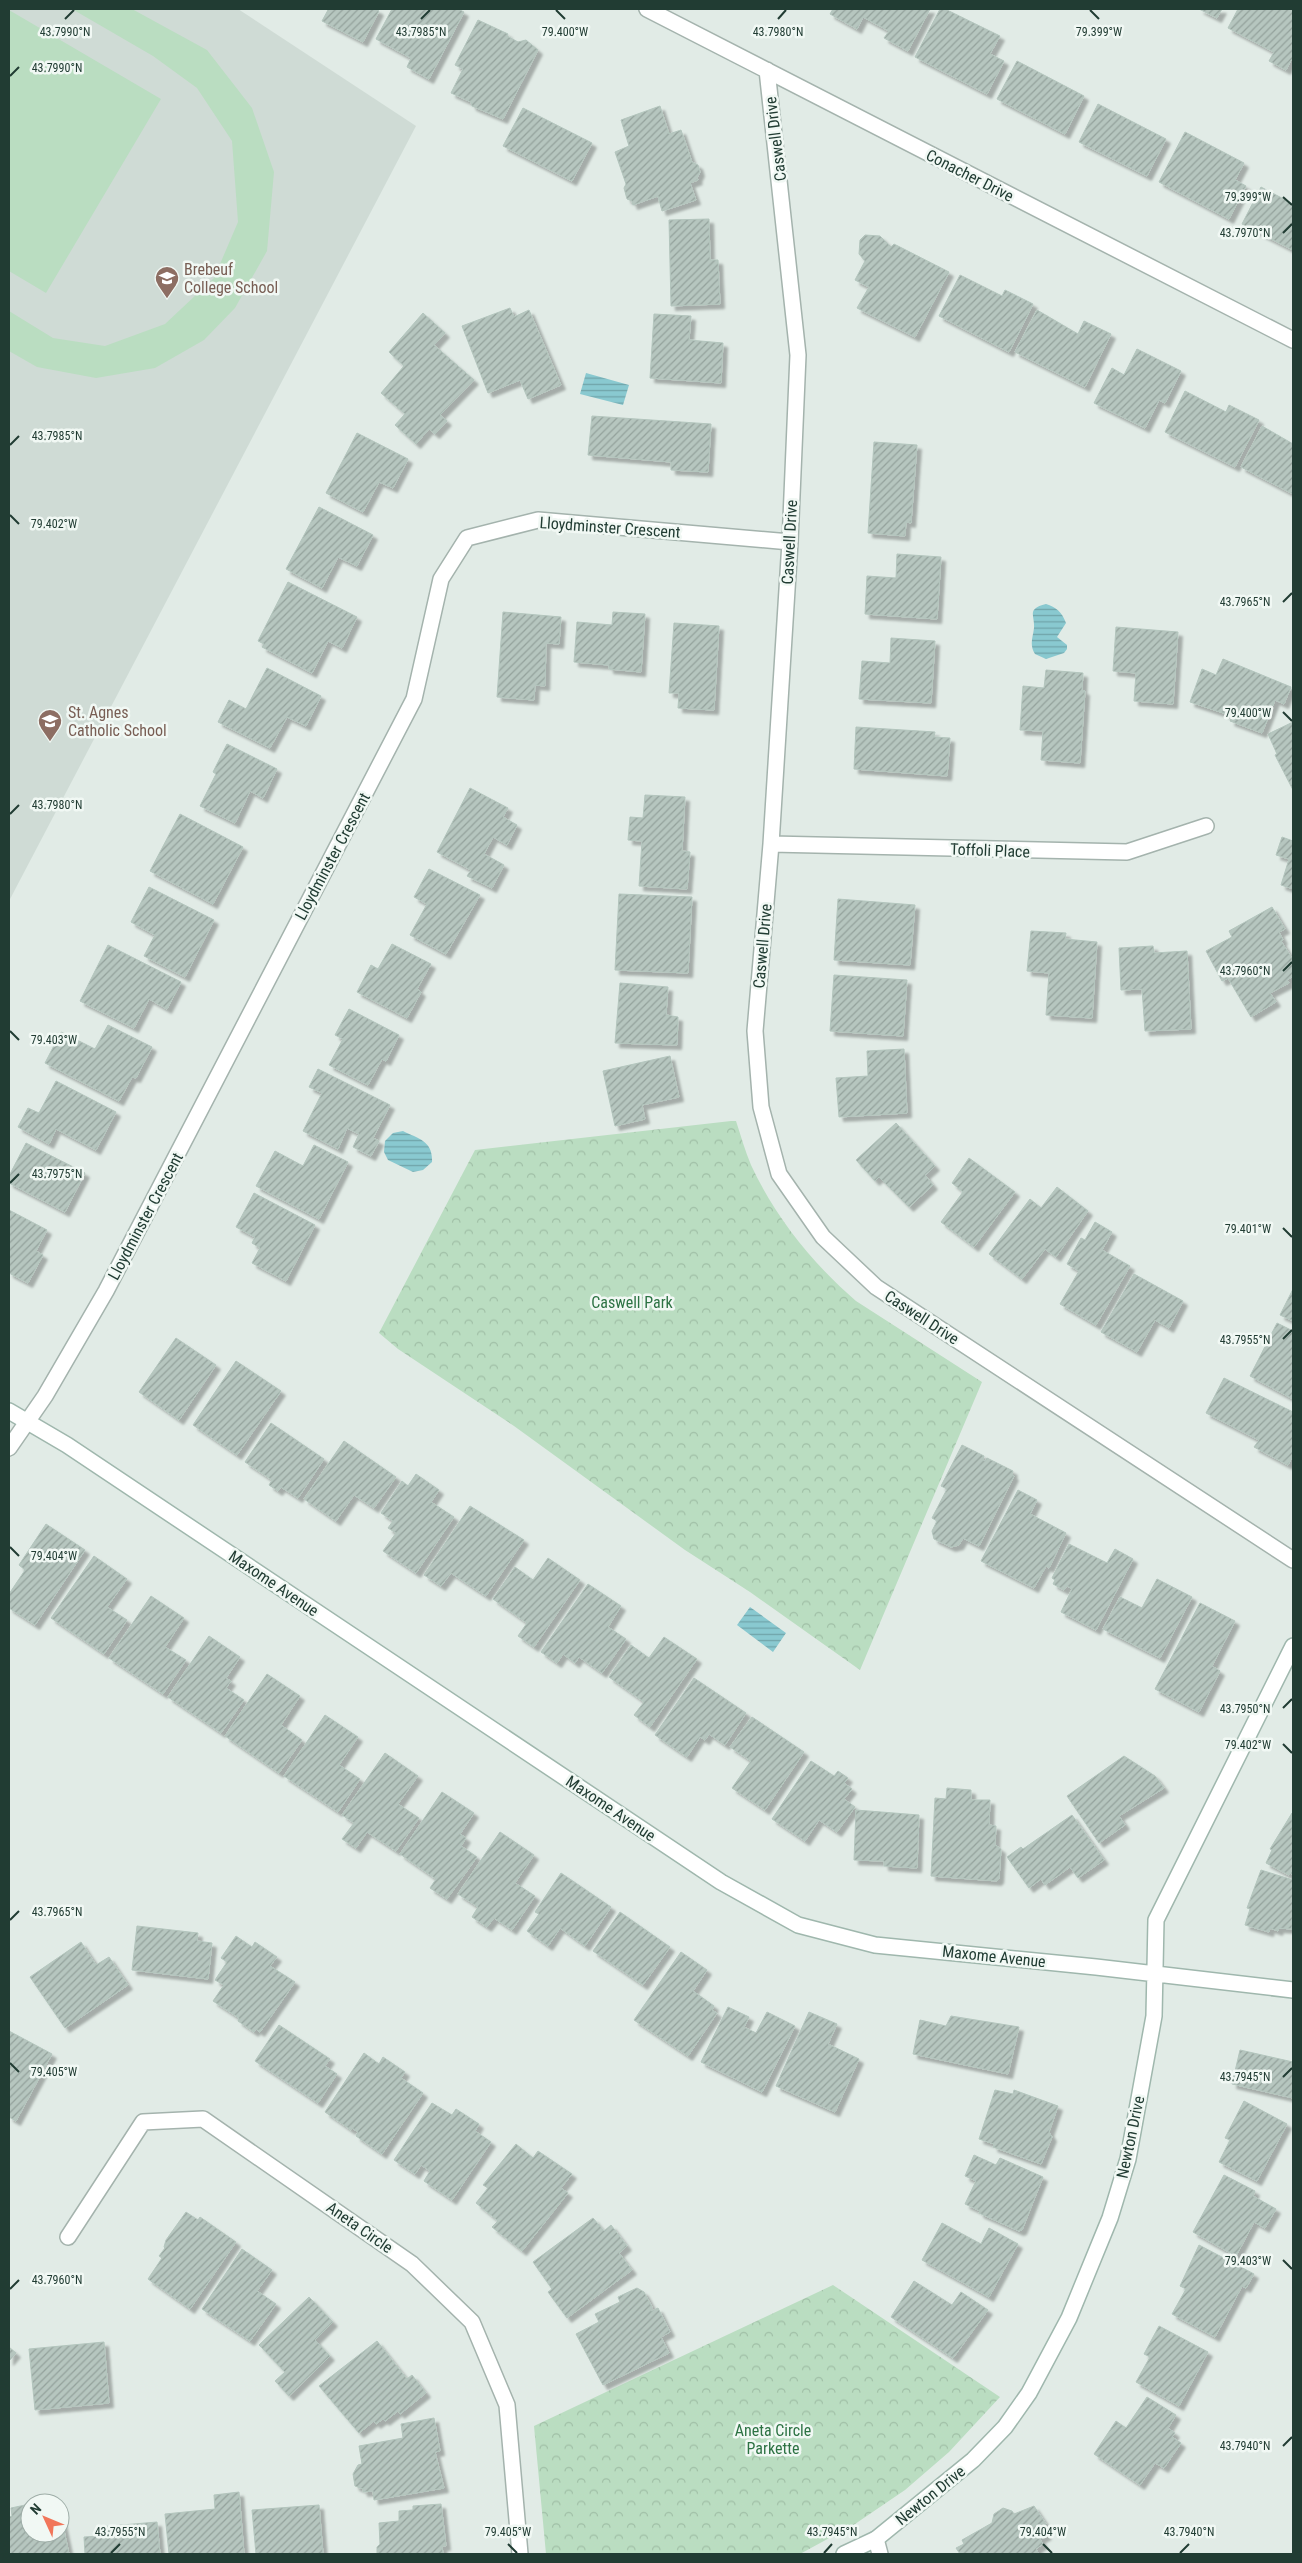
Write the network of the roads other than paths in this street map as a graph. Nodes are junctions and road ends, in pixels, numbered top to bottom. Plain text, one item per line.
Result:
1 (647, 9) edge
2 (766, 70) junction
3 (1293, 340) edge
4 (790, 542) junction
5 (1206, 826) dead end
6 (771, 844) junction
7 (9, 1411) edge
8 (27, 1421) junction
9 (9, 1448) edge
10 (1293, 1560) edge
11 (1293, 1646) edge
12 (1155, 1973) junction
13 (1293, 1990) edge
14 (68, 2236) dead end
15 (876, 2539) junction
16 (520, 2554) edge
17 (844, 2554) edge
18 (880, 2554) edge

1 - 2 street, Conacher Drive
2 - 3 street, Conacher Drive
2 - 4 street, Caswell Drive
4 - 6 street, Caswell Drive
4 - 8 street, Lloydminster Crescent
5 - 6 street, Toffoli Place
6 - 10 street, Caswell Drive
7 - 8 street, Maxome Avenue
8 - 9 street, Lloydminster Crescent
8 - 12 street, Maxome Avenue
11 - 12 street, Newton Drive
12 - 13 street, Maxome Avenue
12 - 15 street, Newton Drive
14 - 16 street, Aneta Circle
15 - 17 street, Newton Drive
15 - 18 street

